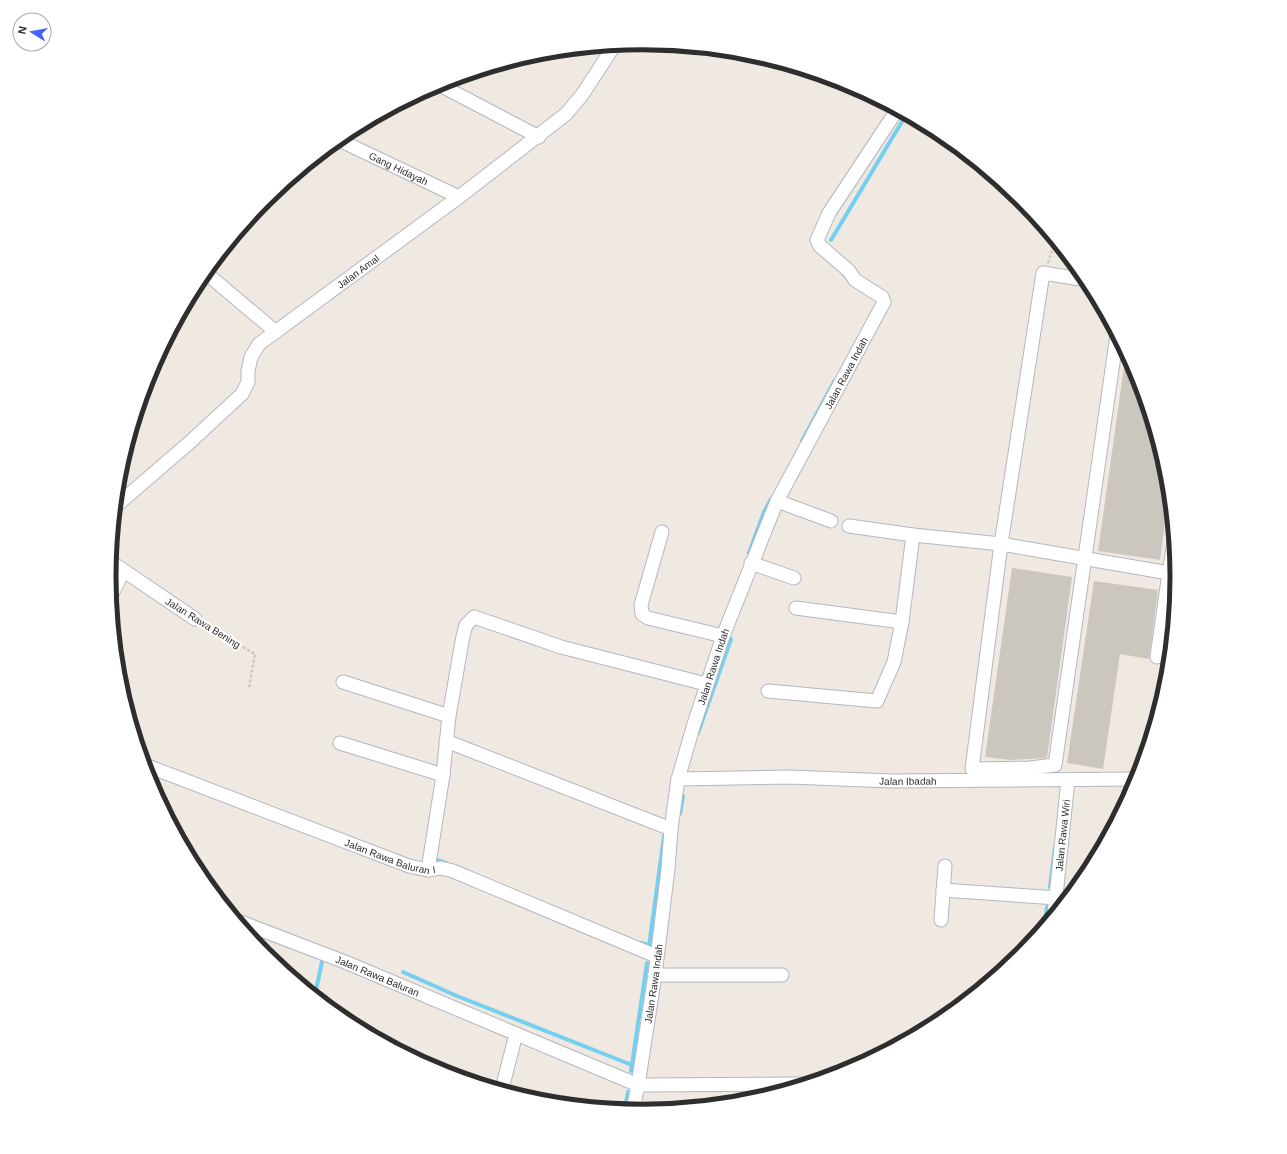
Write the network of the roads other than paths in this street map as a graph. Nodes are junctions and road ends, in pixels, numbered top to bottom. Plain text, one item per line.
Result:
1 (611, 51) edge
2 (446, 88) edge
3 (894, 114) edge
4 (539, 137) junction
5 (345, 143) edge
6 (459, 197) junction
7 (210, 277) edge
8 (1078, 279) edge
9 (276, 332) junction
10 (1116, 344) edge
11 (122, 500) edge
12 (777, 501) junction
13 (831, 521) dead end
14 (849, 526) dead end
15 (662, 532) dead end
16 (913, 535) junction
17 (1001, 544) junction
18 (1086, 558) junction
19 (750, 564) junction
20 (117, 566) edge
21 (124, 572) junction
22 (1170, 572) edge
23 (794, 578) dead end
24 (117, 586) edge
25 (1170, 591) edge
26 (796, 608) dead end
27 (196, 618) road end
28 (902, 622) junction
29 (723, 636) junction
30 (1157, 657) dead end
31 (342, 682) dead end
32 (706, 684) junction
33 (768, 691) dead end
34 (449, 716) junction
35 (446, 741) junction
36 (340, 743) dead end
37 (153, 768) edge
38 (443, 776) junction
39 (678, 779) junction
40 (1130, 779) edge
41 (1068, 780) junction
42 (671, 829) junction
43 (945, 866) dead end
44 (428, 870) junction
45 (943, 890) junction
46 (1057, 898) junction
47 (1056, 905) edge
48 (941, 920) dead end
49 (248, 925) edge
50 (656, 956) junction
51 (655, 975) junction
52 (782, 975) dead end
53 (516, 1034) junction
54 (786, 1084) edge
55 (503, 1085) edge
56 (638, 1085) junction
57 (634, 1104) edge

1 - 4 street, Jalan Amal
2 - 4 street
3 - 12 street, Jalan Rawa Indah
4 - 6 street, Jalan Amal
5 - 6 street, Gang Hidayah
6 - 9 street, Jalan Amal
7 - 9 street
8 - 17 street
9 - 11 street, Jalan Amal
10 - 18 street
12 - 13 street
12 - 19 street, Jalan Rawa Indah
14 - 16 street
15 - 29 street
16 - 17 street
16 - 28 street
17 - 18 street
17 - 18 street
18 - 22 street
19 - 23 street
19 - 29 street, Jalan Rawa Indah
20 - 21 street, Jalan Rawa Bening
21 - 24 street
21 - 27 street, Jalan Rawa Bening
25 - 30 street
26 - 28 street
28 - 33 street
29 - 32 street, Jalan Rawa Indah
31 - 34 street
32 - 34 street
32 - 39 street, Jalan Rawa Indah
34 - 35 street
35 - 38 street
35 - 42 street
36 - 38 street
37 - 44 street, Jalan Rawa Baluran I
38 - 44 street
39 - 41 street, Jalan Ibadah
39 - 42 street, Jalan Rawa Indah
40 - 41 street, Jalan Ibadah
41 - 46 street, Jalan Rawa Wiri
42 - 50 street, Jalan Rawa Indah
43 - 45 street
44 - 50 street, Jalan Rawa Baluran I
45 - 46 street
45 - 48 street
46 - 47 street, Jalan Rawa Wiri
49 - 53 street, Jalan Rawa Baluran
50 - 51 street, Jalan Rawa Indah
51 - 52 street
51 - 56 street, Jalan Rawa Indah
53 - 55 street
53 - 56 street, Jalan Rawa Baluran
54 - 56 street
56 - 57 street, Jalan Rawa Indah

